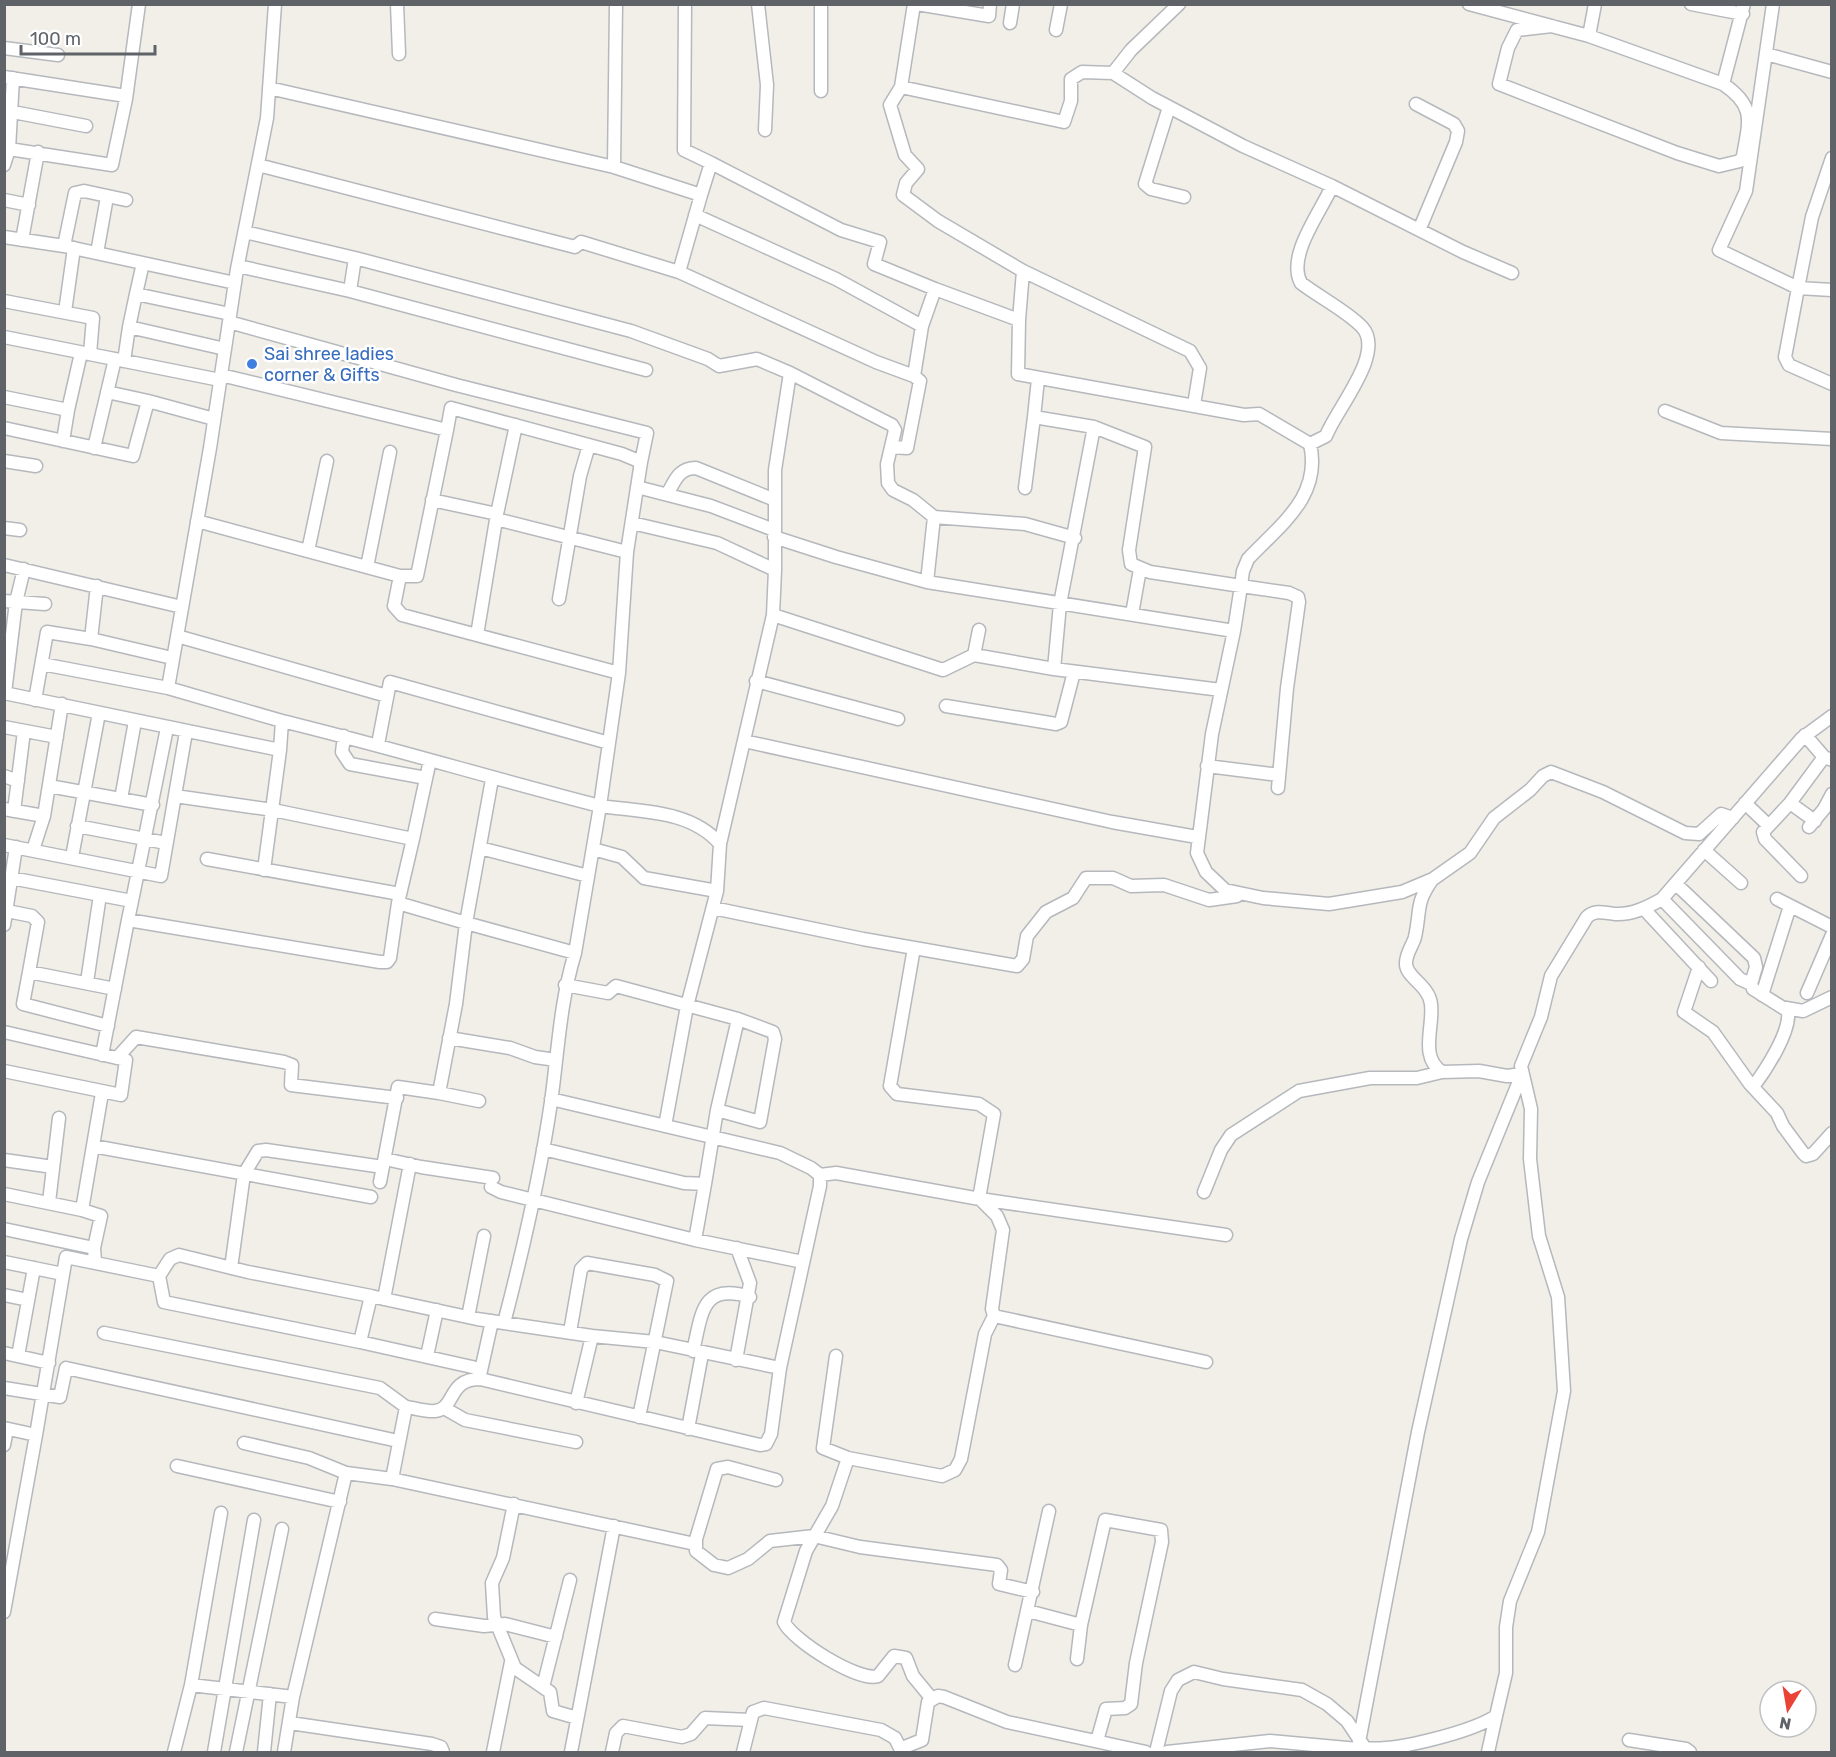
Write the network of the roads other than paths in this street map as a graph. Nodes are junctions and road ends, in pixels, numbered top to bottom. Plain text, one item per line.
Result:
1 (139, 4) edge
2 (275, 4) edge
3 (397, 4) edge
4 (616, 4) edge
5 (684, 4) edge
6 (758, 4) edge
7 (821, 4) edge
8 (916, 4) edge
9 (990, 4) edge
10 (1013, 4) edge
11 (1061, 4) edge
12 (1179, 4) edge
13 (1469, 4) edge
14 (1595, 4) edge
15 (1691, 4) edge
16 (1773, 4) edge
17 (1743, 9) edge
18 (1010, 23) dead end
19 (1552, 26) junction
20 (1056, 30) dead end
21 (1589, 36) junction
22 (4, 48) edge
23 (399, 54) dead end
24 (1766, 54) junction
25 (58, 55) dead end
26 (1832, 72) edge
27 (1113, 73) junction
28 (9, 78) edge
29 (1723, 84) junction
30 (901, 87) junction
31 (269, 88) junction
32 (820, 92) dead end
33 (126, 96) junction
34 (1416, 104) dead end
35 (1169, 108) junction
36 (13, 112) junction
37 (86, 126) dead end
38 (765, 130) dead end
39 (9, 149) junction
40 (38, 152) junction
41 (1832, 158) edge
42 (711, 164) junction
43 (4, 165) edge
44 (258, 165) junction
45 (614, 167) junction
46 (1332, 186) junction
47 (701, 195) junction
48 (107, 196) junction
49 (1184, 197) dead end
50 (4, 200) edge
51 (126, 200) dead end
52 (28, 205) junction
53 (695, 215) junction
54 (1420, 228) junction
55 (245, 232) junction
56 (4, 237) edge
57 (22, 240) junction
58 (69, 247) junction
59 (97, 253) junction
60 (355, 258) junction
61 (143, 263) junction
62 (238, 266) junction
63 (1023, 271) junction
64 (679, 272) junction
65 (1512, 273) dead end
66 (235, 283) junction
67 (1798, 288) junction
68 (935, 289) junction
69 (1832, 290) edge
70 (350, 291) junction
71 (136, 294) junction
72 (4, 301) edge
73 (65, 312) junction
74 (230, 318) junction
75 (1019, 320) junction
76 (922, 326) junction
77 (129, 327) junction
78 (4, 337) edge
79 (225, 349) junction
80 (86, 354) junction
81 (119, 360) junction
82 (646, 370) dead end
83 (790, 373) junction
84 (914, 376) junction
85 (220, 378) junction
86 (1038, 379) junction
87 (1832, 384) edge
88 (107, 392) junction
89 (4, 397) edge
90 (148, 401) junction
91 (1194, 405) junction
92 (68, 410) junction
93 (1665, 411) dead end
94 (1034, 417) junction
95 (214, 418) junction
96 (516, 425) junction
97 (1094, 427) junction
98 (4, 429) edge
99 (447, 430) junction
100 (1832, 439) edge
101 (63, 441) junction
102 (1310, 444) junction
103 (589, 445) junction
104 (892, 447) junction
105 (94, 448) junction
106 (390, 452) dead end
107 (4, 461) edge
108 (327, 461) dead end
109 (36, 466) dead end
110 (640, 467) junction
111 (637, 487) junction
112 (1025, 488) dead end
113 (668, 493) junction
114 (432, 500) junction
115 (775, 500) junction
116 (497, 516) junction
117 (934, 517) junction
118 (197, 521) junction
119 (632, 523) junction
120 (4, 528) edge
121 (20, 530) dead end
122 (774, 533) junction
123 (570, 537) junction
124 (1075, 538) junction
125 (308, 551) junction
126 (627, 552) junction
127 (4, 565) edge
128 (367, 567) junction
129 (24, 569) junction
130 (1140, 569) junction
131 (775, 570) junction
132 (400, 576) junction
133 (927, 582) junction
134 (97, 586) junction
135 (1241, 586) junction
136 (559, 598) dead end
137 (10, 602) edge
138 (45, 604) dead end
139 (1060, 604) junction
140 (182, 607) junction
141 (1132, 614) junction
142 (773, 615) junction
143 (979, 630) dead end
144 (1233, 631) junction
145 (477, 635) junction
146 (177, 636) junction
147 (91, 639) junction
148 (974, 655) junction
149 (172, 658) junction
150 (42, 664) junction
151 (1054, 669) junction
152 (1074, 672) junction
153 (619, 673) junction
154 (756, 681) junction
155 (168, 688) junction
156 (1221, 690) junction
157 (5, 693) edge
158 (387, 696) junction
159 (35, 700) junction
160 (62, 704) junction
161 (946, 706) dead end
162 (99, 712) junction
163 (1832, 716) edge
164 (898, 719) dead end
165 (135, 721) junction
166 (282, 721) junction
167 (4, 726) edge
168 (167, 728) junction
169 (24, 731) junction
170 (186, 732) junction
171 (1805, 735) junction
172 (345, 736) junction
173 (57, 737) junction
174 (744, 741) junction
175 (609, 743) junction
176 (378, 744) junction
177 (280, 750) junction
178 (1828, 758) edge
179 (430, 760) junction
180 (1207, 766) junction
181 (1279, 775) junction
182 (4, 776) edge
183 (426, 778) junction
184 (492, 779) junction
185 (18, 781) junction
186 (49, 786) junction
187 (1278, 788) dead end
188 (82, 791) junction
189 (1832, 794) edge
190 (175, 796) junction
191 (121, 799) junction
192 (1745, 803) junction
193 (1790, 803) junction
194 (153, 805) junction
195 (600, 806) junction
196 (9, 810) edge
197 (273, 810) junction
198 (44, 816) junction
199 (1733, 818) junction
200 (1768, 825) junction
201 (77, 826) junction
202 (1197, 837) junction
203 (146, 839) junction
204 (413, 839) junction
205 (166, 843) junction
206 (720, 844) junction
207 (10, 846) edge
208 (480, 848) junction
209 (593, 849) junction
210 (33, 850) junction
211 (1704, 850) junction
212 (72, 857) junction
213 (207, 859) dead end
214 (264, 870) junction
215 (139, 871) junction
216 (588, 876) junction
217 (1801, 876) dead end
218 (11, 878) junction
219 (1433, 879) junction
220 (1741, 883) dead end
221 (1676, 884) junction
222 (717, 891) junction
223 (100, 895) junction
224 (1246, 895) junction
225 (399, 899) junction
226 (1662, 899) junction
227 (1777, 899) dead end
228 (132, 901) junction
229 (1790, 906) junction
230 (713, 908) junction
231 (1644, 909) junction
232 (7, 911) junction
233 (128, 920) junction
234 (466, 924) junction
235 (4, 925) edge
236 (1832, 927) edge
237 (1832, 935) edge
238 (914, 948) junction
239 (575, 953) junction
240 (1699, 967) junction
241 (29, 972) junction
242 (1711, 981) dead end
243 (87, 982) junction
244 (1751, 984) junction
245 (565, 985) junction
246 (115, 989) junction
247 (1808, 993) dead end
248 (1762, 995) junction
249 (1832, 997) edge
250 (687, 1006) junction
251 (1786, 1008) junction
252 (738, 1019) junction
253 (108, 1026) junction
254 (4, 1032) edge
255 (449, 1038) junction
256 (102, 1055) junction
257 (117, 1058) junction
258 (556, 1060) junction
259 (4, 1071) edge
260 (1442, 1072) junction
261 (1522, 1074) junction
262 (1753, 1087) junction
263 (439, 1093) junction
264 (102, 1094) junction
265 (397, 1098) junction
266 (551, 1099) junction
267 (479, 1101) dead end
268 (717, 1110) junction
269 (59, 1118) dead end
270 (665, 1126) junction
271 (1832, 1133) edge
272 (715, 1137) junction
273 (93, 1146) junction
274 (543, 1149) junction
275 (4, 1160) edge
276 (384, 1163) junction
277 (410, 1164) junction
278 (53, 1167) junction
279 (244, 1174) junction
280 (820, 1175) junction
281 (380, 1182) dead end
282 (705, 1184) junction
283 (1204, 1192) dead end
284 (4, 1194) edge
285 (371, 1197) dead end
286 (532, 1197) junction
287 (980, 1199) junction
288 (49, 1202) junction
289 (82, 1210) junction
290 (4, 1229) edge
291 (1226, 1235) dead end
292 (484, 1236) dead end
293 (696, 1240) junction
294 (94, 1248) junction
295 (737, 1248) junction
296 (94, 1261) junction
297 (4, 1262) edge
298 (803, 1262) junction
299 (34, 1268) junction
300 (231, 1268) junction
301 (63, 1274) junction
302 (159, 1276) junction
303 (4, 1295) edge
304 (371, 1296) junction
305 (750, 1297) junction
306 (384, 1299) junction
307 (28, 1300) junction
308 (437, 1310) junction
309 (994, 1316) junction
310 (468, 1317) junction
311 (498, 1322) junction
312 (570, 1332) junction
313 (104, 1333) dead end
314 (592, 1336) junction
315 (360, 1342) junction
316 (655, 1342) junction
317 (4, 1353) edge
318 (697, 1353) junction
319 (18, 1356) junction
320 (427, 1356) junction
321 (836, 1356) dead end
322 (736, 1360) junction
323 (1206, 1362) dead end
324 (49, 1363) junction
325 (780, 1368) junction
326 (480, 1374) junction
327 (4, 1388) edge
328 (43, 1396) junction
329 (576, 1403) junction
330 (406, 1407) junction
331 (444, 1408) junction
332 (639, 1417) junction
333 (6, 1429) edge
334 (688, 1429) junction
335 (36, 1435) junction
336 (398, 1441) junction
337 (576, 1442) dead end
338 (244, 1443) dead end
339 (4, 1444) edge
340 (848, 1458) junction
341 (177, 1466) dead end
342 (346, 1473) junction
343 (392, 1479) junction
344 (776, 1480) dead end
345 (340, 1502) junction
346 (514, 1504) junction
347 (1049, 1510) dead end
348 (221, 1513) dead end
349 (254, 1520) dead end
350 (614, 1526) junction
351 (282, 1529) dead end
352 (814, 1536) junction
353 (695, 1544) junction
354 (7, 1577) edge
355 (570, 1580) dead end
356 (1033, 1592) junction
357 (1028, 1611) junction
358 (4, 1612) edge
359 (435, 1618) dead end
360 (496, 1624) junction
361 (1081, 1625) junction
362 (556, 1637) junction
363 (1077, 1659) dead end
364 (511, 1662) junction
365 (1016, 1665) dead end
366 (191, 1685) junction
367 (543, 1687) junction
368 (223, 1689) junction
369 (247, 1690) junction
370 (270, 1694) junction
371 (293, 1697) junction
372 (933, 1699) junction
373 (1496, 1716) junction
374 (577, 1718) junction
375 (750, 1720) junction
376 (290, 1723) junction
377 (1629, 1740) dead end
378 (1097, 1741) junction
379 (1360, 1747) edge
380 (902, 1750) edge
381 (174, 1752) edge
382 (214, 1752) edge
383 (236, 1752) edge
384 (264, 1752) edge
385 (286, 1752) edge
386 (444, 1752) edge
387 (493, 1752) edge
388 (571, 1752) edge
389 (612, 1752) edge
390 (743, 1752) edge
391 (1146, 1752) edge
392 (1156, 1752) edge
393 (1167, 1752) edge
394 (1488, 1752) edge
395 (1690, 1752) edge

1 - 33 street
2 - 31 street
3 - 23 street
4 - 45 street
5 - 42 street
6 - 38 street
7 - 32 street
8 - 9 street
8 - 30 street
10 - 18 street
11 - 20 street
12 - 27 street
13 - 19 street
14 - 21 street
15 - 17 street
16 - 24 street
17 - 29 street
19 - 21 street
19 - 29 street
21 - 29 street
22 - 25 street
24 - 26 street
24 - 67 street
27 - 30 street
27 - 35 street
28 - 33 street
28 - 36 street
30 - 63 street
31 - 44 street
31 - 45 street
33 - 40 street
34 - 54 street
35 - 46 street
35 - 49 street
36 - 37 street
36 - 39 street
39 - 40 street
39 - 43 street
40 - 52 street
41 - 67 street
42 - 47 street
42 - 68 street
44 - 55 street
44 - 64 street
45 - 47 street
46 - 54 street
46 - 102 street
47 - 53 street
48 - 51 street
48 - 58 street
48 - 59 street
50 - 52 street
52 - 57 street
53 - 64 street
53 - 76 street
54 - 65 street
55 - 60 street
55 - 62 street
56 - 57 street
57 - 58 street
58 - 59 street
58 - 73 street
59 - 61 street
60 - 70 street
60 - 83 street
61 - 66 street
61 - 71 street
62 - 66 street
62 - 70 street
63 - 75 street
63 - 91 street
64 - 84 street
66 - 74 street
67 - 69 street
67 - 87 street
68 - 75 street
68 - 76 street
70 - 82 street
71 - 74 street
71 - 77 street
72 - 73 street
73 - 80 street
74 - 79 street
74 - 110 street
75 - 86 street
76 - 84 street
77 - 79 street
77 - 81 street
78 - 80 street
79 - 85 street
80 - 81 street
80 - 92 street
81 - 85 street
81 - 88 street
83 - 104 street
83 - 115 street
84 - 104 street
85 - 95 street
85 - 99 street
86 - 91 street
86 - 94 street
88 - 90 street
88 - 105 street
89 - 92 street
90 - 95 street
90 - 105 street
91 - 102 street
92 - 101 street
93 - 100 street
94 - 97 street
94 - 112 street
95 - 118 street
96 - 99 street
96 - 103 street
96 - 116 street
97 - 124 street
97 - 130 street
98 - 101 street
99 - 114 street
101 - 105 street
102 - 135 street
103 - 110 street
103 - 123 street
104 - 117 street
106 - 128 street
107 - 109 street
108 - 125 street
110 - 111 street
111 - 113 street
111 - 119 street
113 - 115 street
113 - 122 street
114 - 116 street
114 - 132 street
115 - 122 street
116 - 123 street
116 - 145 street
117 - 124 street
117 - 133 street
118 - 125 street
118 - 140 street
119 - 126 street
119 - 131 street
120 - 121 street
122 - 131 street
122 - 133 street
123 - 126 street
123 - 136 street
124 - 139 street
125 - 128 street
126 - 153 street
127 - 129 street
128 - 132 street
129 - 134 street
129 - 137 street
130 - 135 street
130 - 141 street
131 - 142 street
132 - 145 street
133 - 139 street
134 - 140 street
134 - 147 street
135 - 144 street
135 - 181 street
137 - 138 street
137 - 157 street
139 - 141 street
139 - 151 street
140 - 146 street
141 - 144 street
142 - 148 street
142 - 154 street
143 - 148 street
144 - 156 street
145 - 153 street
146 - 149 street
146 - 158 street
147 - 149 street
147 - 150 street
148 - 151 street
149 - 155 street
150 - 155 street
150 - 159 street
151 - 152 street
152 - 156 street
152 - 161 street
153 - 175 street
154 - 164 street
154 - 174 street
155 - 166 street
156 - 180 street
157 - 159 street
158 - 175 street
158 - 176 street
159 - 160 street
160 - 162 street
160 - 173 street
162 - 165 street
162 - 188 street
163 - 171 street
165 - 168 street
165 - 191 street
166 - 172 street
166 - 177 street
167 - 169 street
168 - 170 street
168 - 194 street
169 - 173 street
169 - 185 street
170 - 177 street
170 - 190 street
171 - 178 street
171 - 192 street
172 - 176 street
172 - 183 street
173 - 186 street
174 - 202 street
174 - 206 street
175 - 195 street
176 - 179 street
177 - 197 street
178 - 193 street
179 - 183 street
179 - 184 street
180 - 181 street
180 - 202 street
181 - 187 street
182 - 185 street
183 - 204 street
184 - 195 street
184 - 208 street
185 - 196 street
186 - 188 street
186 - 198 street
188 - 191 street
188 - 201 street
189 - 193 street
190 - 197 street
190 - 205 street
191 - 194 street
192 - 199 street
192 - 200 street
193 - 200 street
194 - 203 street
195 - 206 street
195 - 209 street
196 - 198 street
197 - 204 street
197 - 214 street
198 - 210 street
199 - 211 street
199 - 219 street
200 - 217 street
201 - 203 street
201 - 212 street
202 - 224 street
203 - 205 street
203 - 215 street
204 - 225 street
205 - 215 street
206 - 222 street
207 - 210 street
207 - 218 street
208 - 216 street
208 - 234 street
209 - 216 street
209 - 222 street
210 - 212 street
211 - 220 street
211 - 221 street
212 - 215 street
213 - 214 street
214 - 225 street
215 - 228 street
216 - 239 street
218 - 223 street
218 - 232 street
219 - 224 street
219 - 260 street
221 - 226 street
221 - 244 street
222 - 230 street
223 - 228 street
223 - 243 street
224 - 238 street
225 - 233 street
225 - 234 street
226 - 231 street
226 - 244 street
227 - 229 street
228 - 233 street
229 - 236 street
229 - 248 street
230 - 238 street
230 - 250 street
231 - 240 street
231 - 261 street
232 - 235 street
232 - 241 street
233 - 246 street
234 - 239 street
234 - 255 street
237 - 247 street
238 - 287 street
239 - 245 street
240 - 242 street
240 - 262 street
241 - 243 street
241 - 253 street
243 - 246 street
244 - 248 street
245 - 250 street
245 - 258 street
246 - 253 street
248 - 251 street
249 - 251 street
250 - 252 street
250 - 270 street
251 - 262 street
252 - 268 street
252 - 268 street
253 - 256 street
254 - 256 street
255 - 258 street
255 - 263 street
256 - 257 street
257 - 264 street
257 - 265 street
258 - 266 street
259 - 264 street
260 - 261 street
260 - 283 street
261 - 373 street
261 - 379 street
262 - 271 street
263 - 265 street
263 - 267 street
264 - 273 street
265 - 276 street
266 - 270 street
266 - 274 street
268 - 272 street
269 - 278 street
270 - 272 street
272 - 280 street
272 - 282 street
273 - 279 street
273 - 289 street
274 - 282 street
274 - 286 street
275 - 278 street
276 - 277 street
276 - 279 street
276 - 281 street
277 - 286 street
277 - 306 street
278 - 288 street
279 - 285 street
279 - 300 street
280 - 287 street
280 - 298 street
282 - 293 street
284 - 288 street
286 - 293 street
286 - 311 street
287 - 291 street
287 - 309 street
288 - 289 street
289 - 294 street
290 - 294 street
292 - 310 street
293 - 295 street
294 - 296 street
295 - 298 street
295 - 305 street
296 - 301 street
296 - 302 street
297 - 299 street
298 - 325 street
299 - 301 street
299 - 307 street
300 - 302 street
300 - 304 street
301 - 324 street
302 - 315 street
303 - 307 street
304 - 306 street
304 - 315 street
305 - 318 street
305 - 322 street
306 - 308 street
307 - 319 street
308 - 310 street
308 - 320 street
309 - 323 street
309 - 340 street
310 - 311 street
311 - 312 street
311 - 326 street
312 - 314 street
312 - 316 street
313 - 330 street
314 - 316 street
314 - 329 street
315 - 320 street
316 - 318 street
316 - 332 street
317 - 319 street
318 - 322 street
318 - 334 street
319 - 324 street
320 - 326 street
321 - 340 street
322 - 325 street
324 - 328 street
325 - 334 street
326 - 329 street
326 - 331 street
327 - 328 street
328 - 335 street
328 - 336 street
329 - 332 street
330 - 331 street
330 - 336 street
331 - 337 street
332 - 334 street
333 - 335 street
333 - 339 street
335 - 354 street
336 - 343 street
338 - 342 street
340 - 352 street
341 - 345 street
342 - 343 street
342 - 345 street
343 - 346 street
344 - 353 street
345 - 371 street
346 - 350 street
346 - 360 street
347 - 356 street
348 - 366 street
349 - 368 street
350 - 353 street
350 - 374 street
351 - 369 street
352 - 353 street
352 - 356 street
352 - 372 street
354 - 358 street
355 - 362 street
356 - 357 street
357 - 361 street
357 - 365 street
359 - 360 street
360 - 362 street
360 - 364 street
361 - 363 street
361 - 378 street
362 - 367 street
364 - 367 street
364 - 387 street
366 - 368 street
366 - 381 street
367 - 374 street
368 - 369 street
368 - 382 street
369 - 370 street
369 - 383 street
370 - 371 street
370 - 384 street
371 - 376 street
372 - 378 street
372 - 380 street
373 - 379 street
373 - 394 street
374 - 388 street
375 - 380 street
375 - 389 street
375 - 390 street
376 - 385 street
376 - 386 street
377 - 395 street
378 - 391 street
379 - 392 street
379 - 393 street

